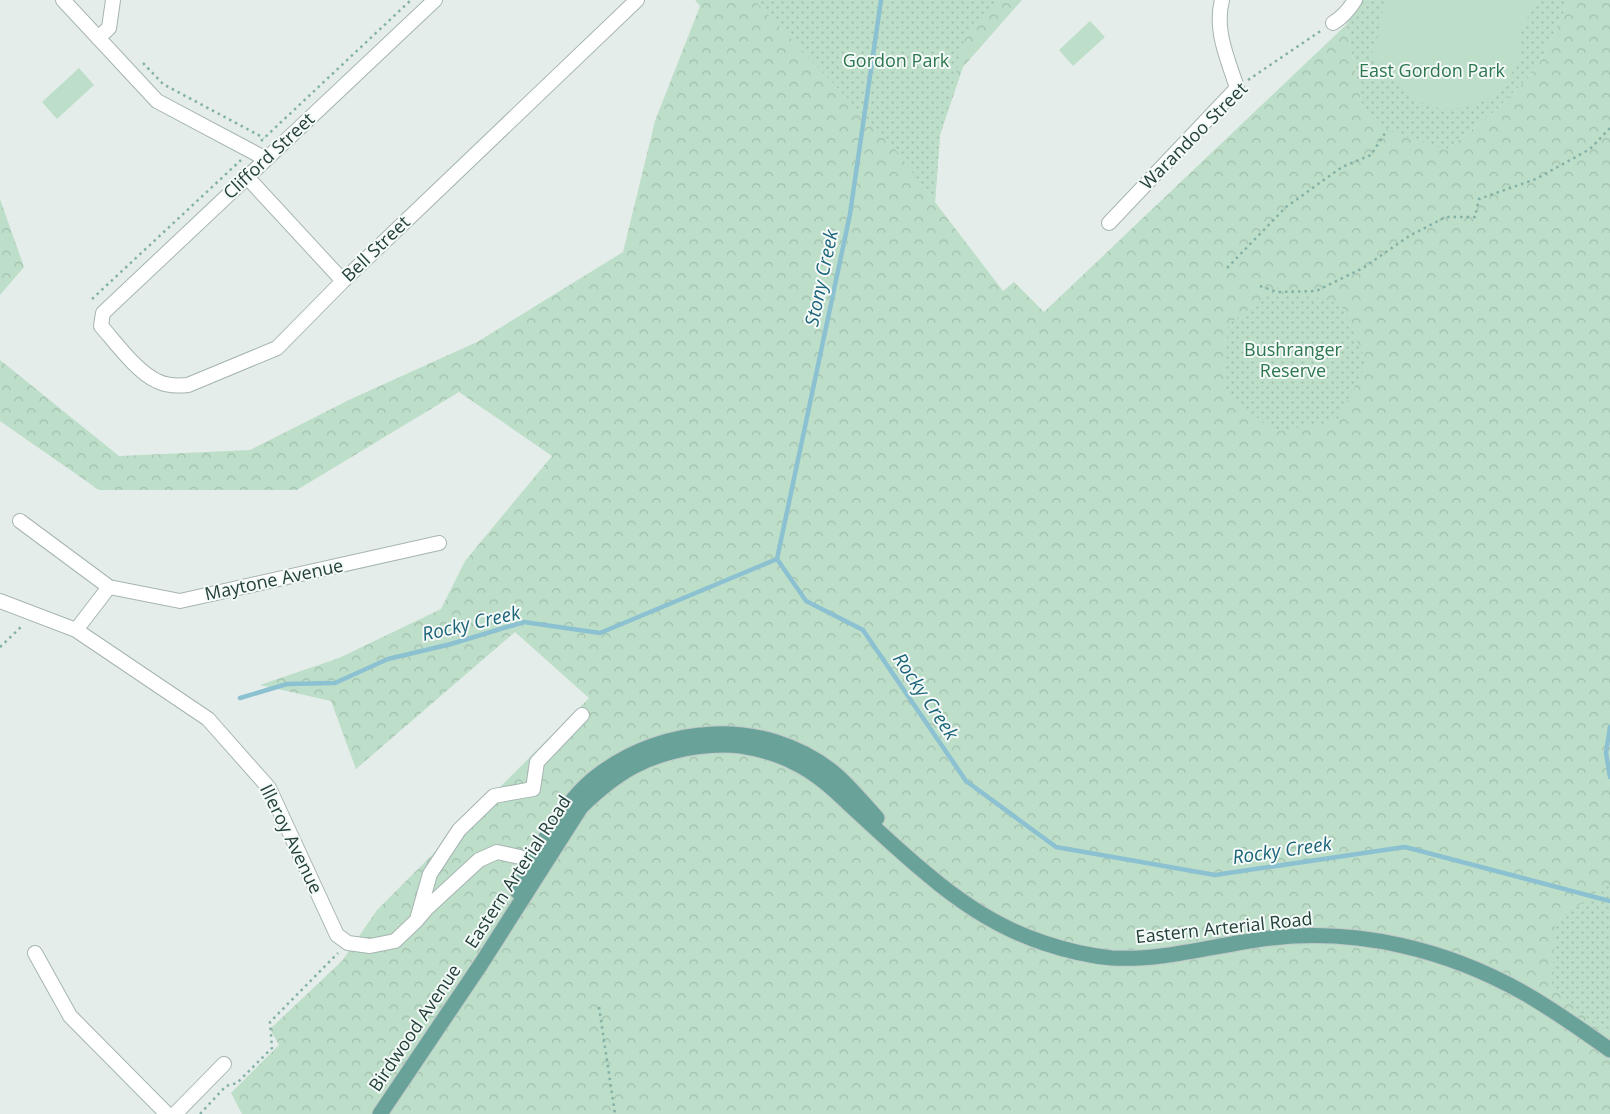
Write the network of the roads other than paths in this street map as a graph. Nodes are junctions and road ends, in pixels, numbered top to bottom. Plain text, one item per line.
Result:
1 (63, 0) edge
2 (113, 0) edge
3 (435, 0) edge
4 (637, 0) edge
5 (1222, 0) edge
6 (1355, 0) edge
7 (1333, 23) road end
8 (98, 38) junction
9 (266, 159) junction
10 (247, 177) junction
11 (1109, 223) dead end
12 (343, 280) junction
13 (103, 313) joint
14 (20, 521) dead end
15 (439, 543) dead end
16 (108, 587) junction
17 (0, 602) edge
18 (76, 630) junction
19 (582, 715) dead end
20 (520, 857) dead end
21 (416, 921) junction
22 (35, 953) dead end
23 (481, 964) joint
24 (1610, 1050) edge
25 (224, 1064) dead end
26 (167, 1114) edge
27 (175, 1114) edge
28 (380, 1114) edge

1 - 8 street
2 - 8 street
3 - 9 street, Clifford Street
4 - 12 street, Bell Street
5 - 11 street, Warandoo Street
6 - 7 street
8 - 9 street
9 - 10 street, Clifford Street
10 - 12 street
10 - 13 street, Clifford Street
12 - 13 street, Bell Street
14 - 16 street, Maytone Avenue
15 - 16 street, Maytone Avenue
16 - 18 street
17 - 18 street, Illeroy Avenue
18 - 21 street, Illeroy Avenue
19 - 21 street
20 - 21 street, Illeroy Avenue
22 - 26 street
23 - 24 main road, Eastern Arterial Road
23 - 28 main road, Birdwood Avenue
25 - 27 street

